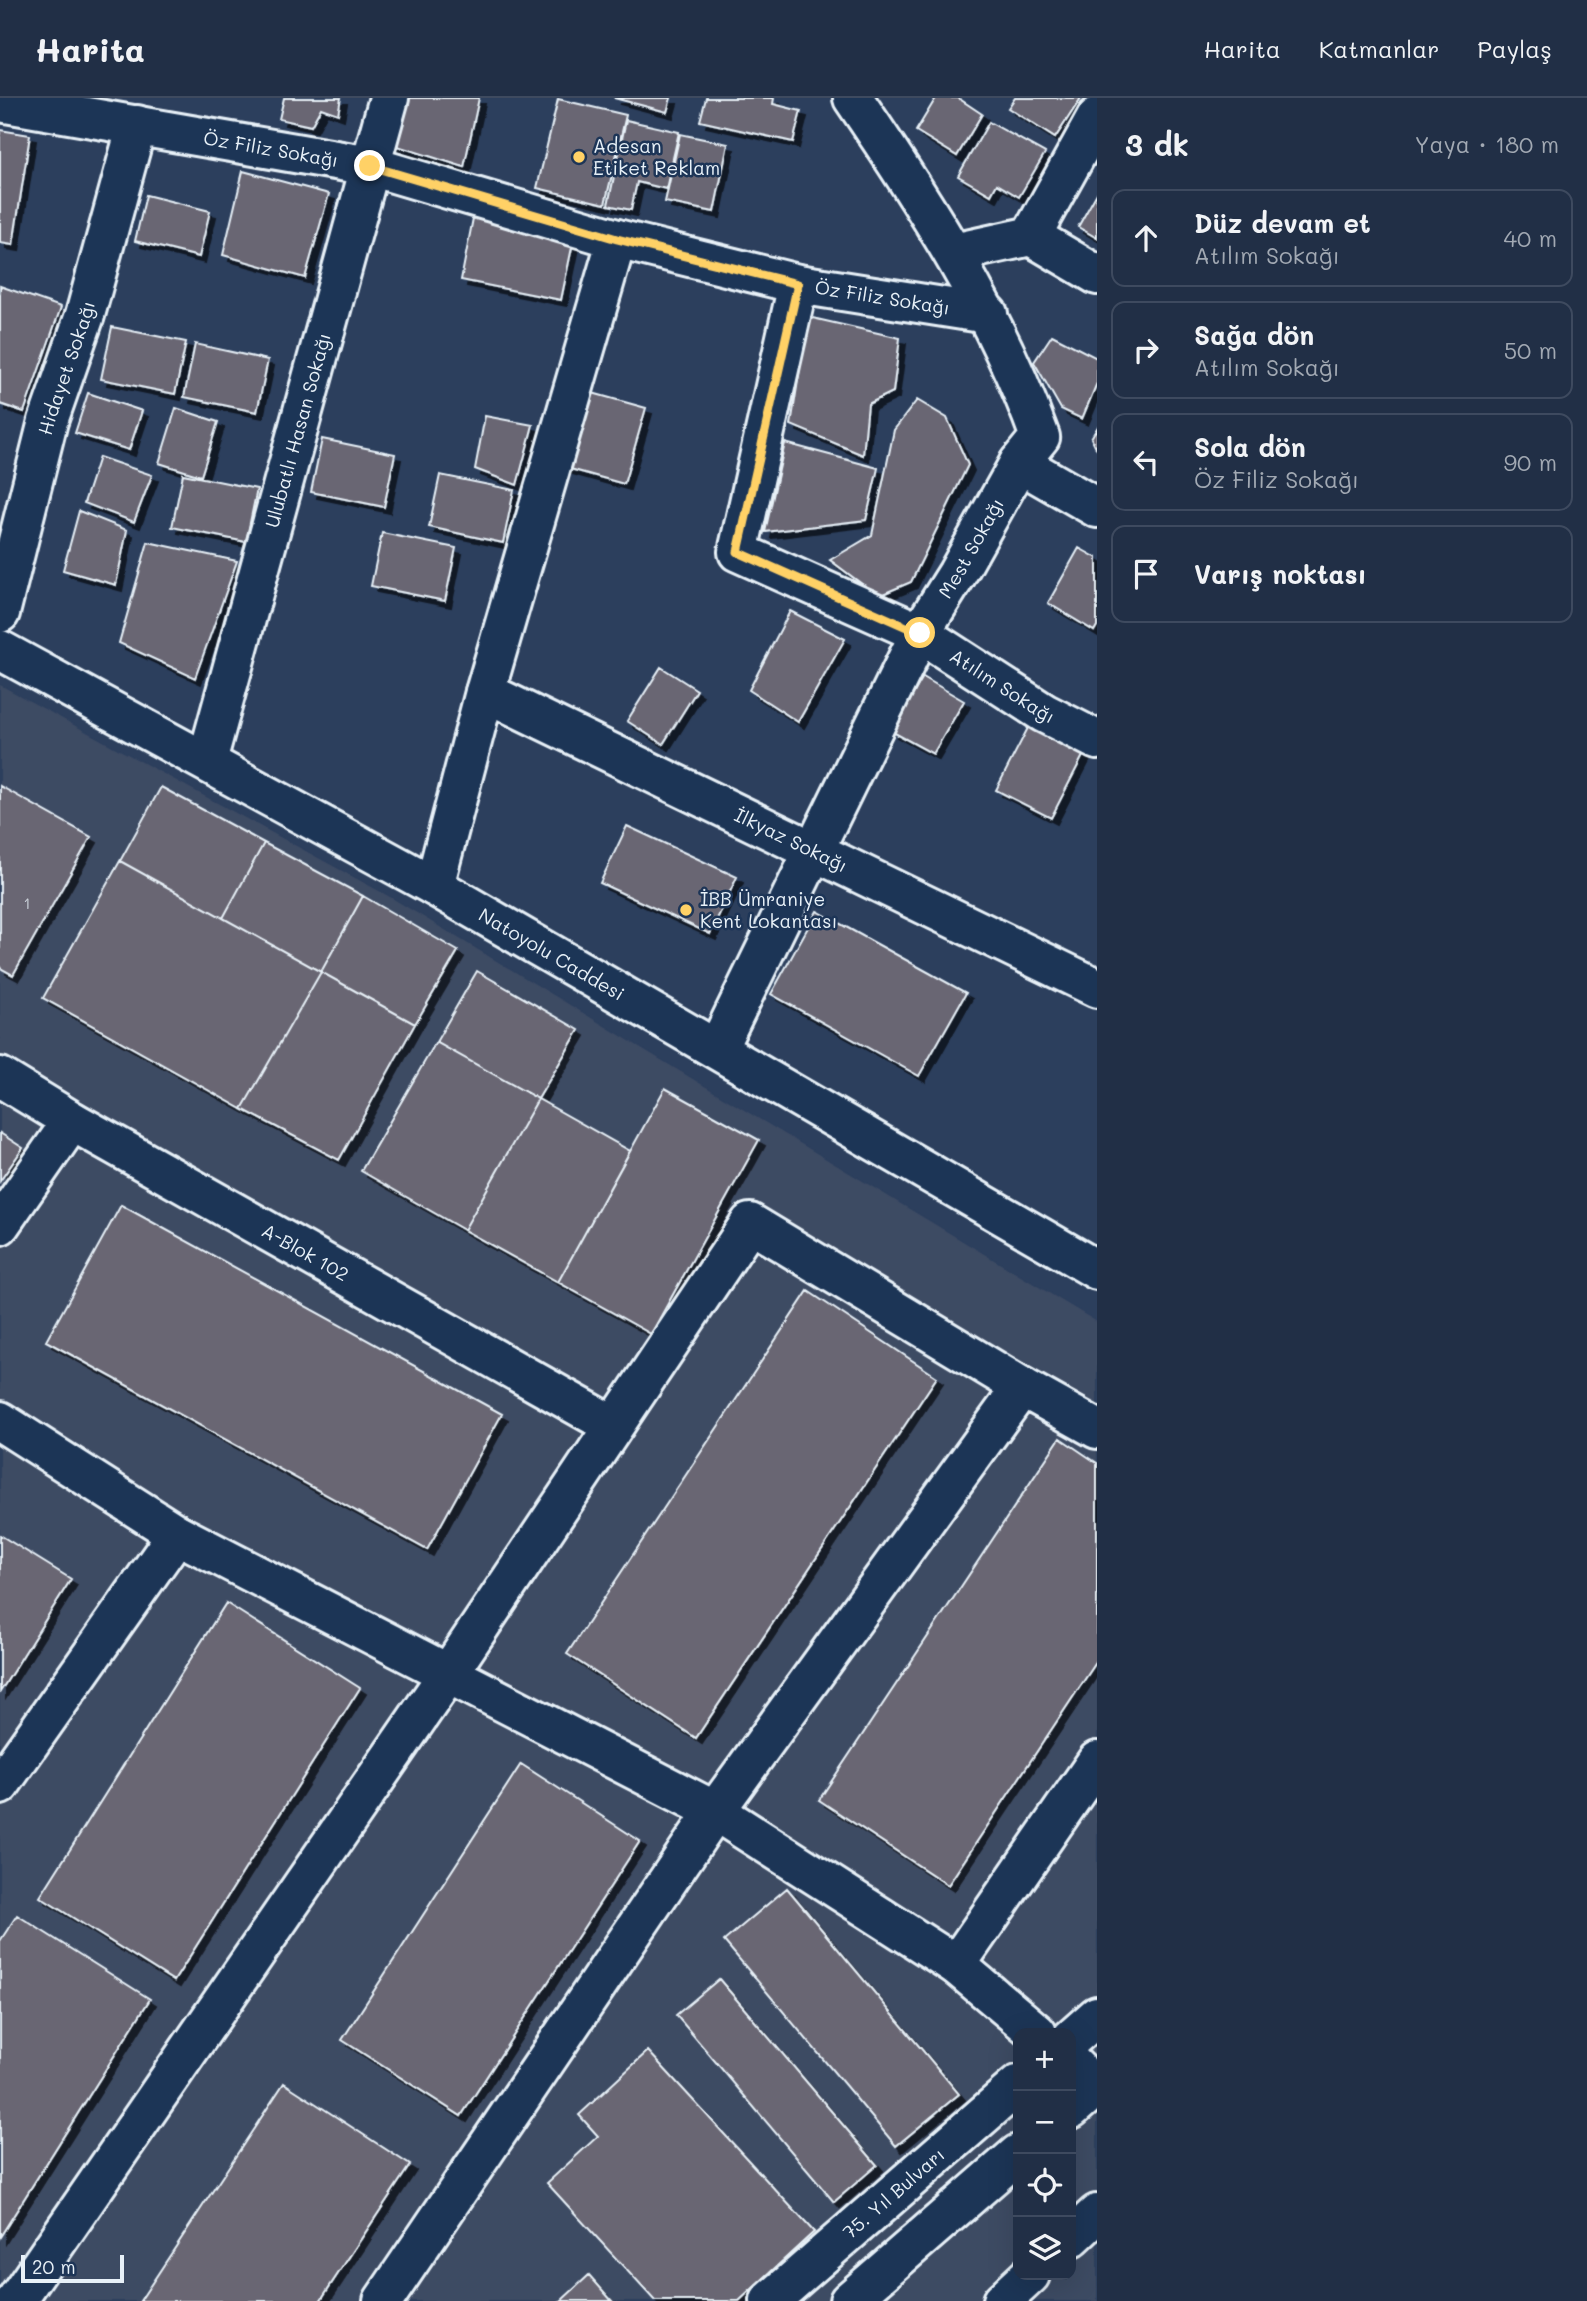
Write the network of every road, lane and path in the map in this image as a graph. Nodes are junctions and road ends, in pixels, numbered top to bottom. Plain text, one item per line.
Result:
1 (389, 98) edge
2 (853, 98) edge
3 (0, 102) edge
4 (1097, 117) edge
5 (137, 125) junction
6 (370, 166) junction
7 (1031, 236) junction
8 (617, 239) junction
9 (953, 253) junction
10 (1097, 275) edge
11 (798, 284) junction
12 (988, 314) junction
13 (1018, 463) junction
14 (1097, 508) edge
15 (0, 613) edge
16 (920, 633) junction
17 (0, 650) edge
18 (485, 691) junction
19 (1097, 740) edge
20 (207, 761) junction
21 (814, 852) junction
22 (434, 886) junction
23 (1097, 988) edge
24 (717, 1049) junction
25 (0, 1077) edge
26 (72, 1121) junction
27 (0, 1226) edge
28 (1097, 1270) edge
29 (1022, 1387) junction
30 (0, 1421) edge
31 (612, 1425) junction
32 (1097, 1429) edge
33 (177, 1534) junction
34 (448, 1674) junction
35 (1097, 1761) edge
36 (0, 1785) edge
37 (715, 1811) junction
38 (957, 1965) junction
39 (1097, 2016) edge
40 (1031, 2028) edge
41 (1076, 2035) edge
42 (1013, 2089) edge
43 (1013, 2158) edge
44 (1097, 2214) edge
45 (1076, 2233) edge
46 (1025, 2280) edge
47 (16, 2301) edge
48 (383, 2301) edge
49 (770, 2301) edge
50 (849, 2301) edge
51 (1002, 2301) edge

1 - 6 street, Ulubatlı Hasan Sokağı
2 - 9 street, Mest Sokağı
3 - 5 street, Öz Filiz Sokağı
4 - 7 street
5 - 6 street, Öz Filiz Sokağı
5 - 15 street, Hidayet Sokağı
6 - 8 street, Öz Filiz Sokağı
6 - 20 street, Ulubatlı Hasan Sokağı
7 - 9 street
7 - 10 street
8 - 11 street, Öz Filiz Sokağı
8 - 18 street
9 - 12 street, Mest Sokağı
11 - 12 street, Öz Filiz Sokağı
11 - 16 street, Atılım Sokağı
12 - 13 street, Mest Sokağı
13 - 14 street
13 - 16 street, Mest Sokağı
16 - 19 street, Atılım Sokağı
16 - 21 street, Mest Sokağı
17 - 20 street, Natoyolu Caddesi
18 - 21 street, İlkyaz Sokağı
18 - 22 street
20 - 22 street, Natoyolu Caddesi
21 - 23 street, İlkyaz Sokağı
21 - 24 street, Mest Sokağı
22 - 24 street, Natoyolu Caddesi
24 - 28 street, Natoyolu Caddesi
25 - 26 street, A-Blok 102
26 - 27 street
26 - 31 street, A-Blok 102
29 - 31 street
29 - 32 street
29 - 37 street
30 - 33 street
31 - 34 street
33 - 34 street
33 - 36 street
34 - 37 street
34 - 47 street
35 - 38 street
37 - 38 street
37 - 48 street
38 - 40 street
39 - 41 street
42 - 49 street, 75. Yıl Bulvarı
43 - 50 street
44 - 45 street
46 - 51 street

